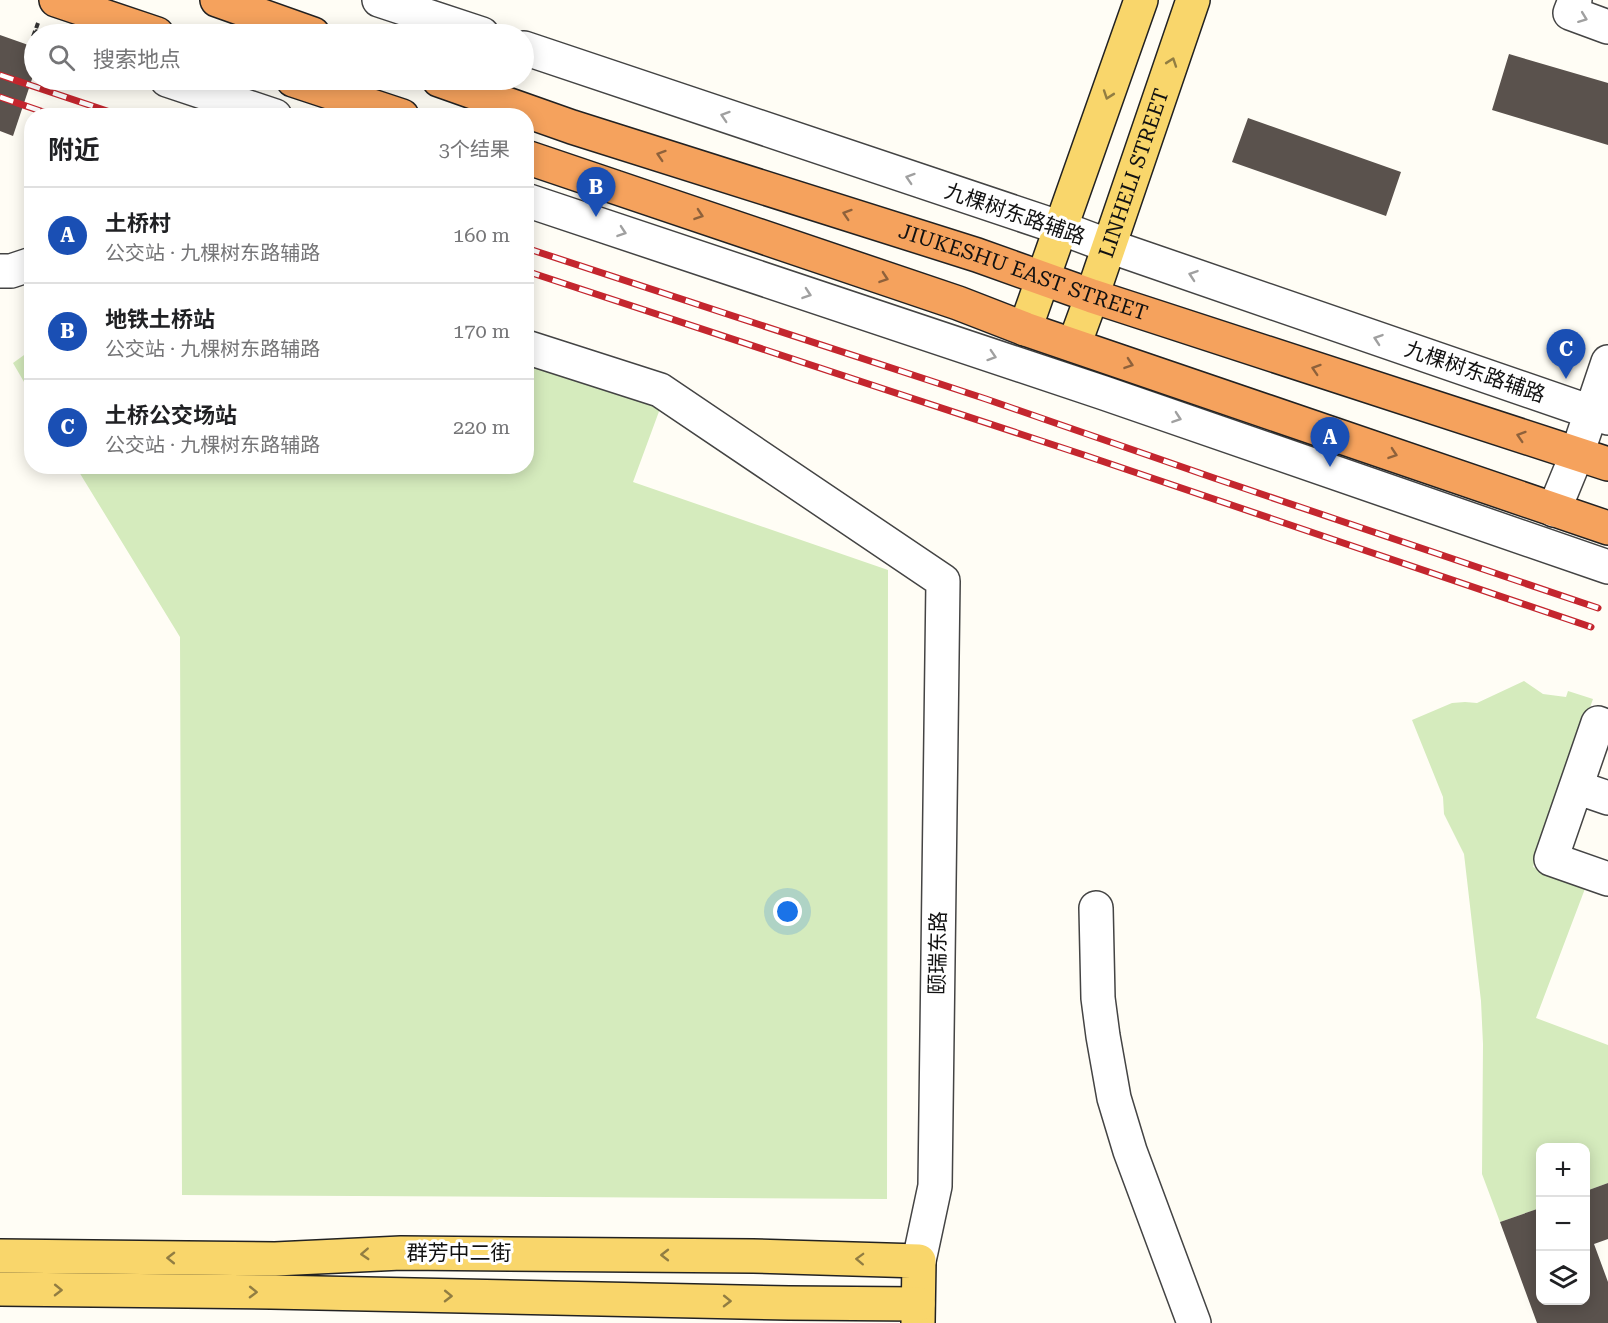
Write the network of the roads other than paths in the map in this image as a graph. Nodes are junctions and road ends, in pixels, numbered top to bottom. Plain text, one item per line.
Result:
1 (56, 0) edge
2 (379, 0) edge
3 (1141, 0) edge
4 (1193, 0) edge
5 (1575, 0) edge
6 (228, 2) edge
7 (127, 24) edge
8 (286, 24) edge
9 (452, 24) edge
10 (1608, 27) edge
11 (534, 51) edge
12 (198, 90) edge
13 (323, 90) edge
14 (467, 90) edge
15 (251, 108) edge
16 (378, 108) edge
17 (518, 108) edge
18 (534, 114) edge
19 (534, 160) edge
20 (534, 203) edge
21 (1061, 228) junction
22 (1109, 246) junction
23 (24, 267) edge
24 (0, 271) edge
25 (1043, 278) junction
26 (1092, 296) junction
27 (1025, 329) junction
28 (1074, 345) junction
29 (534, 350) edge
30 (1608, 362) edge
31 (1600, 415) edge
32 (1577, 454) junction
33 (1608, 464) edge
34 (1554, 510) junction
35 (1608, 528) edge
36 (1608, 567) edge
37 (1608, 727) edge
38 (1576, 787) junction
39 (1608, 798) edge
40 (1608, 879) edge
41 (1096, 908) dead end
42 (0, 1256) edge
43 (790, 1257) junction
44 (919, 1261) junction
45 (0, 1289) edge
46 (789, 1313) edge
47 (918, 1314) edge
48 (1194, 1323) edge

1 - 7 highway
2 - 9 street
3 -> 21 main road
22 -> 4 main road, LINHELI STREET
5 -> 10 street
6 - 8 highway
21 -> 11 street, 九棵树东路辅路
12 - 15 street
13 - 16 highway
17 -> 14 highway, JIUKESHU EAST STREET
25 -> 18 highway, JIUKESHU EAST STREET
19 -> 27 highway
20 -> 36 street
21 - 22 street, 九棵树东路辅路
21 - 25 main road
22 - 26 main road, LINHELI STREET
31 -> 22 street, 九棵树东路辅路
23 - 24 street
25 - 26 highway, JIUKESHU EAST STREET
25 - 27 main road
26 - 28 main road, LINHELI STREET
32 -> 26 highway, JIUKESHU EAST STREET
27 - 28 highway
28 -> 34 highway
29 - 44 street, 颐瑞东路
30 - 31 street
31 - 32 street
32 - 33 highway, JIUKESHU EAST STREET
32 - 34 street
34 - 35 highway
37 - 38 street
38 - 39 street
38 - 40 street
41 - 48 street
43 -> 42 main road, 群芳中二街
44 -> 43 main road, 群芳中二街
43 - 46 main road
44 - 47 main road, 颐瑞东路
45 -> 46 main road, 群芳中二街
46 - 47 main road, 群芳中二街

